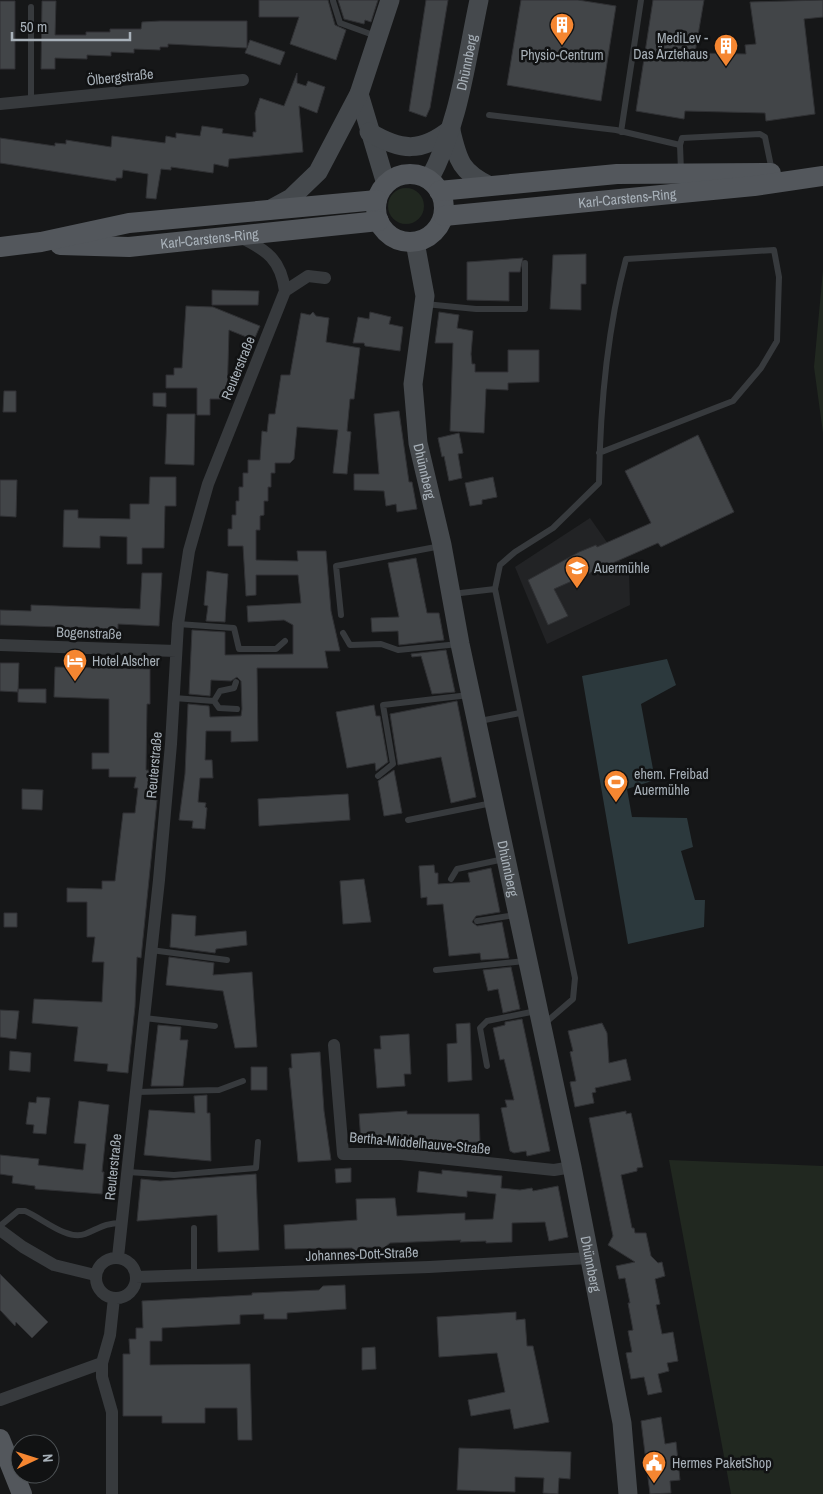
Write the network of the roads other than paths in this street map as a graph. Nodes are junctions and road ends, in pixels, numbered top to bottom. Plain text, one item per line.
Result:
1 (390, 0) edge
2 (479, 0) edge
3 (641, 0) edge
4 (333, 1) dead end
5 (31, 7) dead end
6 (378, 37) junction
7 (243, 80) dead end
8 (359, 94) junction
9 (31, 102) junction
10 (0, 104) edge
11 (489, 115) dead end
12 (451, 130) junction
13 (369, 132) junction
14 (621, 132) junction
15 (680, 144) junction
16 (681, 173) junction
17 (772, 173) junction
18 (816, 176) edge
19 (434, 186) junction
20 (490, 186) junction
21 (382, 192) junction
22 (268, 210) junction
23 (444, 216) junction
24 (379, 221) junction
25 (240, 237) junction
26 (41, 242) junction
27 (415, 242) junction
28 (0, 247) edge
29 (525, 264) dead end
30 (325, 278) dead end
31 (285, 290) junction
32 (424, 304) junction
33 (599, 453) junction
34 (442, 545) junction
35 (495, 589) junction
36 (451, 594) junction
37 (341, 615) dead end
38 (178, 624) junction
39 (343, 633) dead end
40 (285, 641) dead end
41 (460, 644) junction
42 (0, 645) edge
43 (176, 651) junction
44 (236, 682) dead end
45 (471, 694) junction
46 (174, 698) junction
47 (214, 701) junction
48 (236, 709) dead end
49 (520, 713) junction
50 (477, 722) junction
51 (378, 776) dead end
52 (494, 803) junction
53 (408, 820) dead end
54 (505, 859) junction
55 (451, 879) dead end
56 (517, 915) junction
57 (477, 921) dead end
58 (151, 950) junction
59 (227, 960) dead end
60 (527, 961) junction
61 (436, 970) dead end
62 (144, 1018) junction
63 (539, 1018) junction
64 (215, 1026) dead end
65 (334, 1045) dead end
66 (487, 1066) dead end
67 (243, 1081) dead end
68 (136, 1092) junction
69 (258, 1142) dead end
70 (572, 1167) junction
71 (128, 1172) junction
72 (122, 1223) junction
73 (0, 1228) edge
74 (194, 1228) dead end
75 (118, 1257) junction
76 (589, 1258) junction
77 (194, 1274) junction
78 (95, 1276) junction
79 (136, 1277) junction
80 (114, 1298) junction
81 (102, 1363) junction
82 (0, 1400) edge
83 (0, 1439) edge
84 (22, 1494) edge
85 (112, 1494) edge
86 (628, 1494) edge

1 - 6 street
2 - 12 street, Dhünnberg
3 - 14 lane
4 - 6 lane
5 - 9 lane
6 - 8 street
7 - 9 street, Ölbergstraße
8 - 13 street
8 - 22 street
9 - 10 street, Ölbergstraße
11 - 14 lane
12 - 13 street
12 - 19 street, Dhünnberg
12 - 20 street
13 - 21 street
14 - 15 lane
15 - 16 lane
15 - 17 lane
16 - 17 main road, Karl-Carstens-Ring
16 - 20 main road, Karl-Carstens-Ring
17 - 18 main road, Karl-Carstens-Ring
18 - 23 main road, Karl-Carstens-Ring
19 - 20 main road, Karl-Carstens-Ring
19 - 21 main road
19 - 23 main road
21 - 22 main road, Karl-Carstens-Ring
21 - 24 main road
22 - 26 main road, Karl-Carstens-Ring
23 - 27 main road
24 - 25 main road, Karl-Carstens-Ring
24 - 27 main road
25 - 26 main road, Karl-Carstens-Ring
25 - 31 street
26 - 28 main road, Karl-Carstens-Ring
27 - 32 street, Dhünnberg
29 - 32 lane
30 - 31 street
31 - 38 street, Reuterstraße
32 - 34 street, Dhünnberg
33 - 33 lane
33 - 35 lane
34 - 36 street, Dhünnberg
34 - 37 lane
35 - 36 lane
35 - 49 lane
36 - 41 street, Dhünnberg
38 - 40 lane
38 - 43 street, Reuterstraße
39 - 41 lane
41 - 45 street, Dhünnberg
42 - 43 street, Bogenstraße
43 - 46 street, Reuterstraße
44 - 47 lane
45 - 50 street, Dhünnberg
45 - 51 lane
46 - 47 lane
46 - 58 street, Reuterstraße
47 - 48 lane
49 - 50 lane
49 - 63 lane
50 - 52 street, Dhünnberg
52 - 53 lane
52 - 54 street, Dhünnberg
54 - 55 lane
54 - 56 street, Dhünnberg
56 - 57 lane
56 - 60 street, Dhünnberg
58 - 59 lane
58 - 62 street, Reuterstraße
60 - 61 lane
60 - 63 street, Dhünnberg
62 - 64 lane
62 - 68 street, Reuterstraße
63 - 66 lane
63 - 70 street, Dhünnberg
65 - 70 street, Bertha-Middelhauve-Straße
67 - 68 lane
68 - 71 street, Reuterstraße
69 - 71 lane
70 - 76 street, Dhünnberg
71 - 72 street, Reuterstraße
72 - 73 lane
72 - 75 street, Reuterstraße
73 - 78 street
74 - 77 lane
75 - 78 street
75 - 79 street
76 - 77 street, Johannes-Dott-Straße
76 - 86 street, Dhünnberg
77 - 79 street, Johannes-Dott-Straße
78 - 80 street
79 - 80 street
80 - 81 street
81 - 82 street
81 - 85 street
83 - 84 main road

